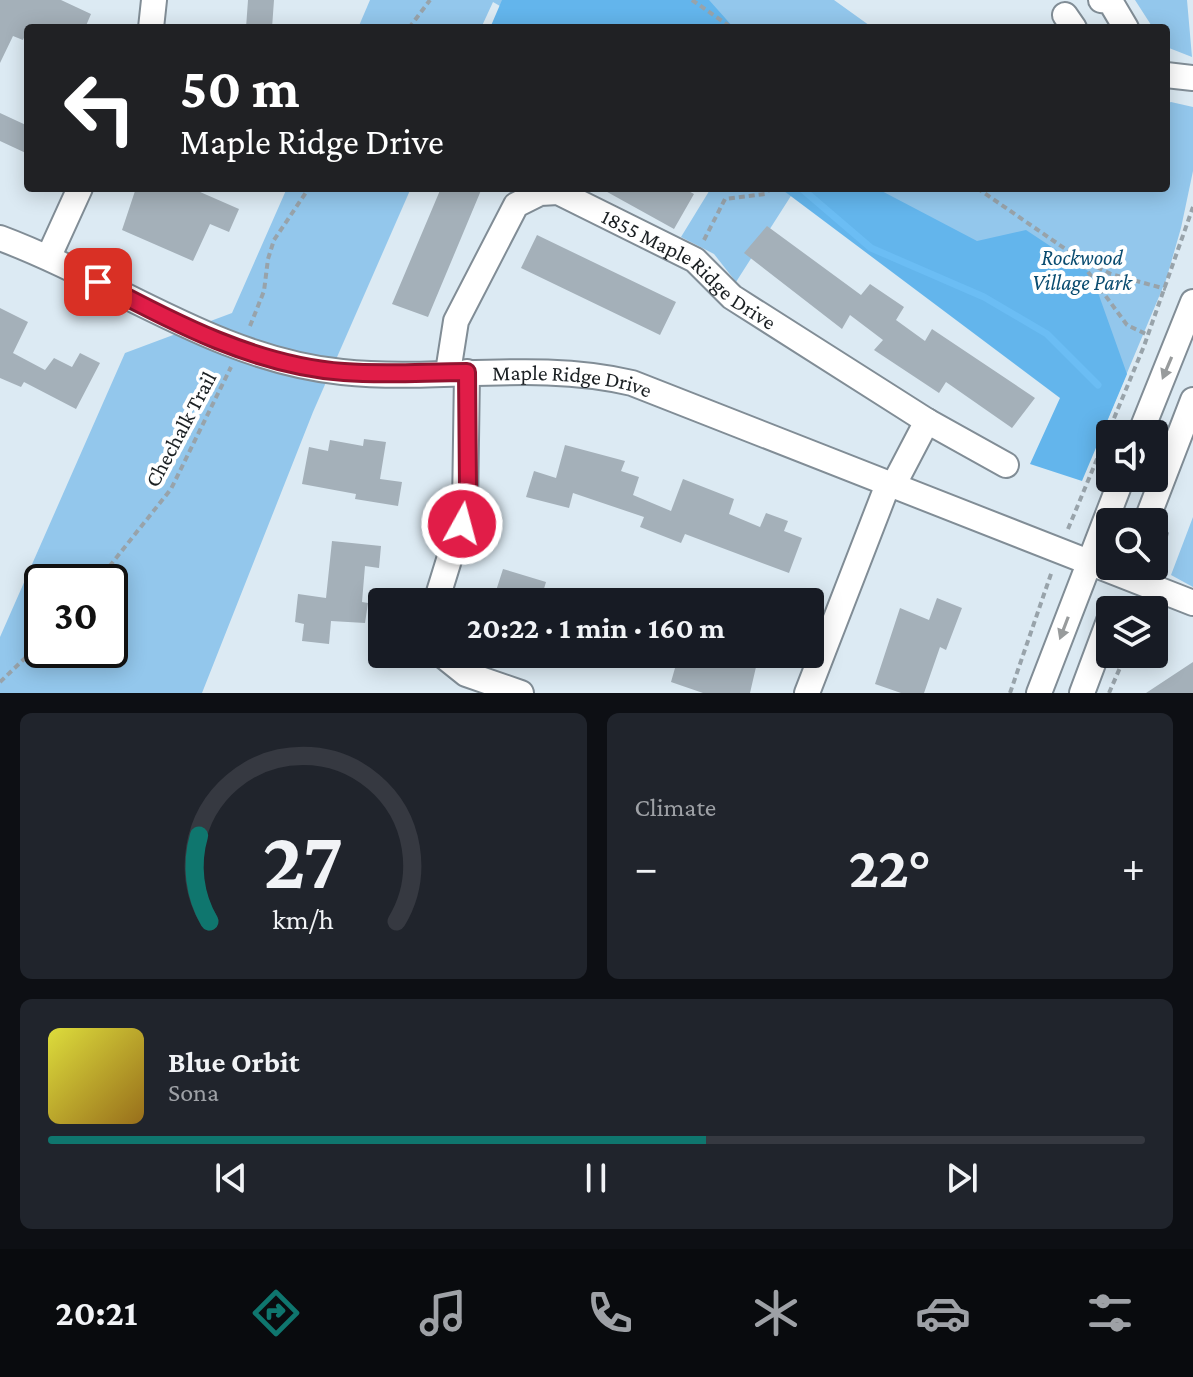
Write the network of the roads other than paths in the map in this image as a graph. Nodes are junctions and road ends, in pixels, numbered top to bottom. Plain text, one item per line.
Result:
1 (154, 0) edge
2 (1107, 0) edge
3 (151, 24) edge
4 (1123, 24) edge
5 (1170, 75) edge
6 (1193, 78) edge
7 (78, 192) edge
8 (0, 238) edge
9 (49, 256) junction
10 (1193, 302) edge
11 (457, 372) junction
12 (1193, 400) edge
13 (1146, 420) edge
14 (927, 421) junction
15 (1006, 465) dead end
16 (891, 485) junction
17 (1117, 492) edge
18 (1151, 508) edge
19 (1089, 563) junction
20 (1096, 564) edge
21 (1146, 580) edge
22 (440, 588) edge
23 (1193, 603) edge
24 (1096, 656) edge
25 (458, 668) edge
26 (521, 693) edge
27 (807, 693) edge
28 (1039, 693) edge
29 (1082, 693) edge

1 - 3 street
2 - 4 street
5 - 6 street
7 - 9 street
8 - 9 street, Maple Ridge Drive
9 - 11 street, Maple Ridge Drive
10 -> 13 street
11 - 14 street, 1855 Maple Ridge Drive
11 - 16 street, Maple Ridge Drive
11 - 22 street, 1855 Maple Ridge Drive
12 - 18 street
14 - 15 street, 1855 Maple Ridge Drive
14 - 16 street
16 - 19 street, Maple Ridge Drive
16 - 27 street
17 - 19 street
19 - 20 street, Maple Ridge Drive
19 -> 28 street
21 - 23 street, Maple Ridge Drive
24 - 29 street
25 - 26 street

